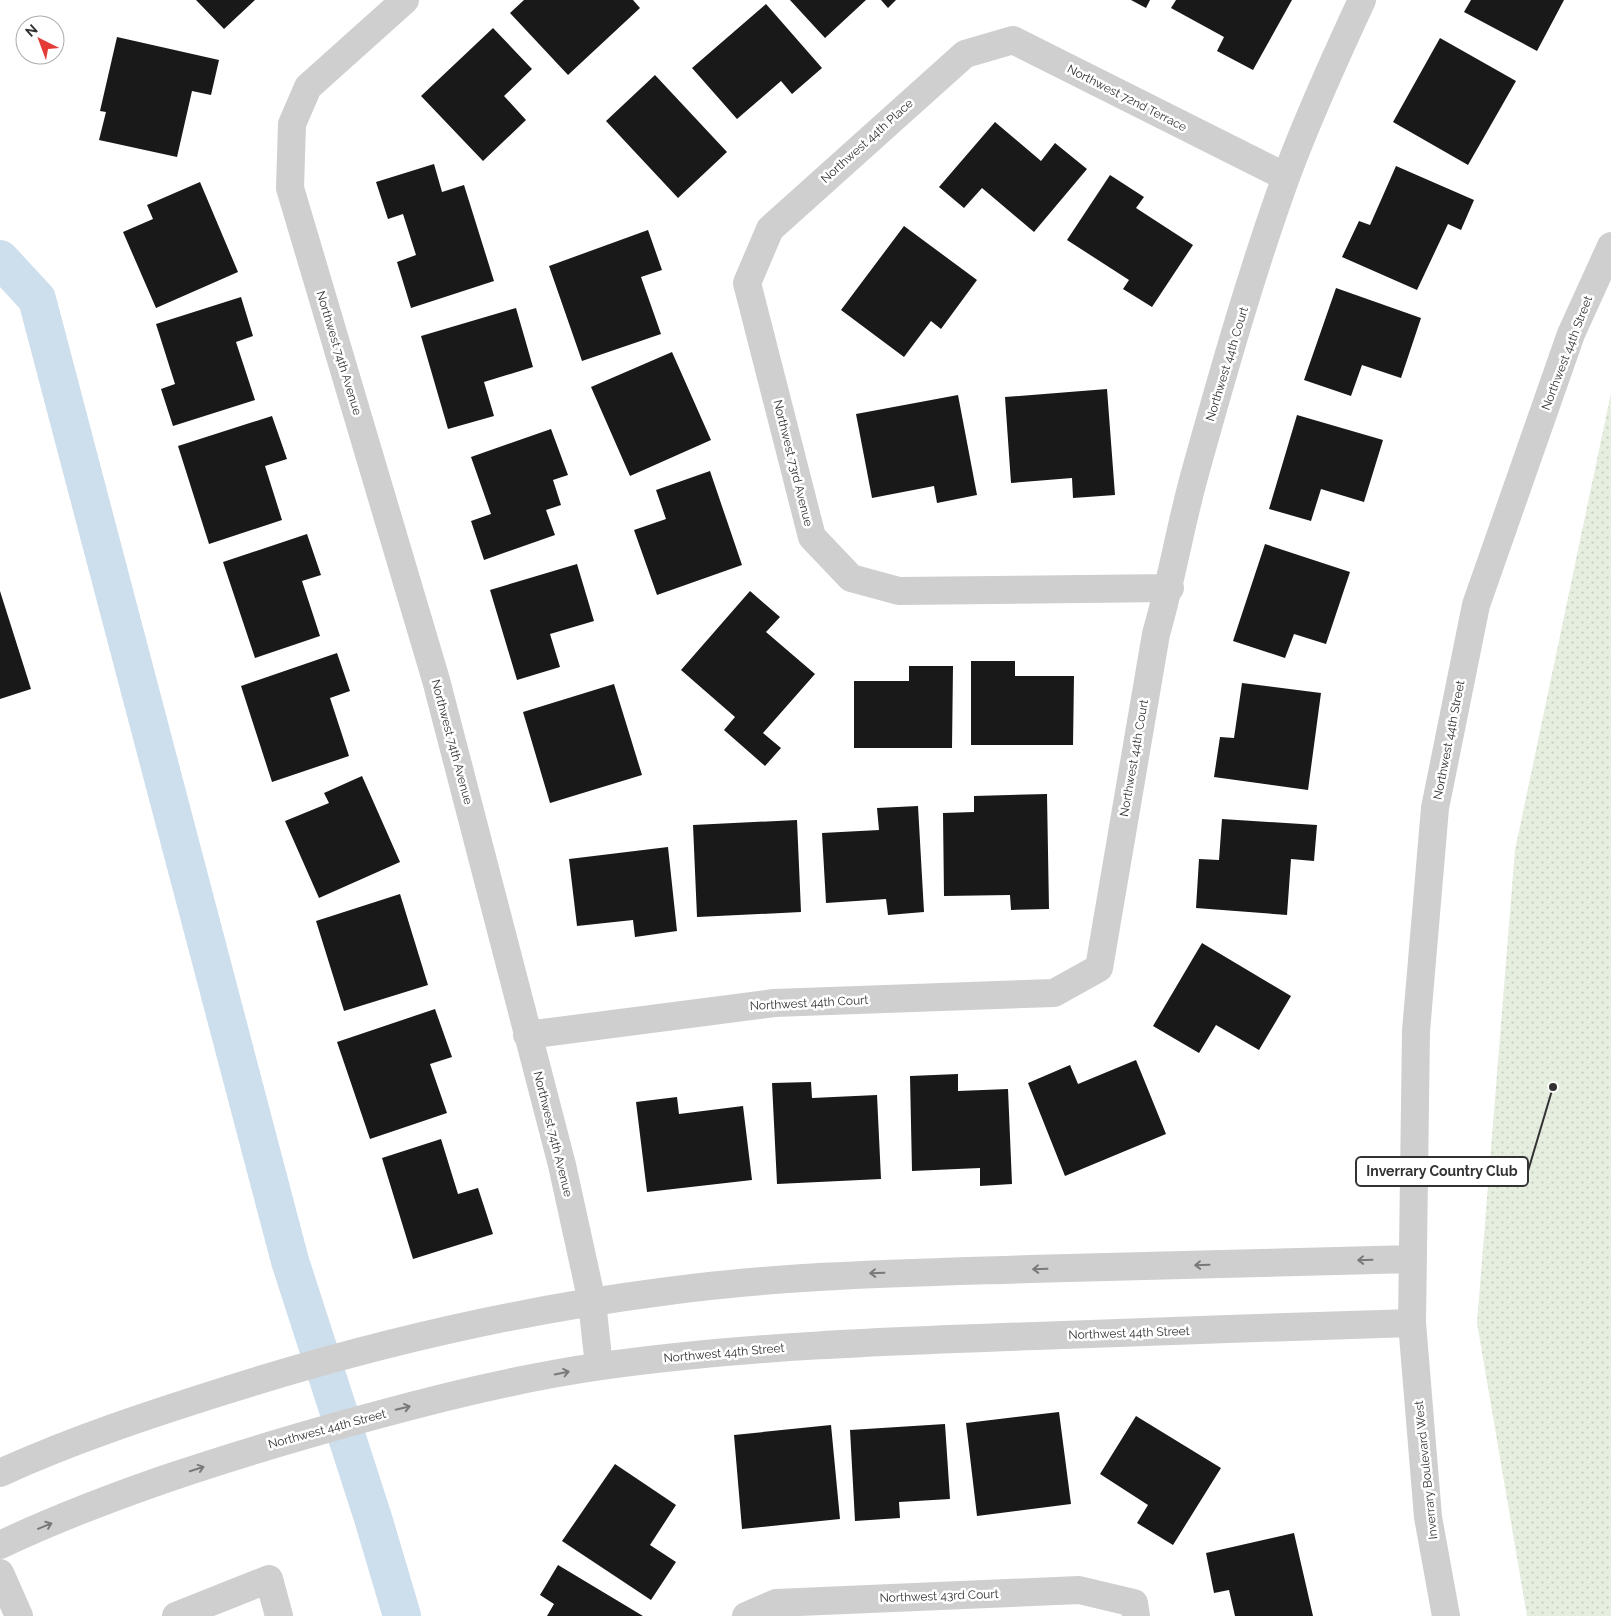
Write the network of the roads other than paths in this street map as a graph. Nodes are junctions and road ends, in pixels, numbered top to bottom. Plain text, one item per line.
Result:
1 (405, 0) edge
2 (1362, 0) edge
3 (965, 54) joint
4 (1286, 177) junction
5 (770, 229) joint
6 (1611, 246) edge
7 (1170, 588) junction
8 (527, 1034) junction
9 (1413, 1259) junction
10 (592, 1302) junction
11 (1412, 1323) junction
12 (599, 1366) junction
13 (0, 1473) edge
14 (0, 1546) edge
15 (0, 1573) edge
16 (1135, 1609) edge
17 (18, 1616) edge
18 (176, 1616) edge
19 (278, 1616) edge
20 (746, 1616) edge
21 (1446, 1616) edge

1 - 8 street, Northwest 74th Avenue
2 - 4 street, Northwest 44th Court
3 - 4 street, Northwest 72nd Terrace
3 - 5 street, Northwest 44th Place
4 - 7 street, Northwest 44th Court
5 - 7 street, Northwest 73rd Avenue
6 - 9 street, Northwest 44th Street
7 - 8 street, Northwest 44th Court
8 - 10 street, Northwest 74th Avenue
9 -> 10 street
9 - 11 street, Northwest 44th Street
10 - 12 street, Northwest 74th Avenue
10 - 13 street
11 - 12 street, Northwest 44th Street
11 - 21 street, Inverrary Boulevard West
14 -> 12 street, Northwest 44th Street
15 - 17 street
16 - 20 street, Northwest 43rd Court
18 - 19 street

